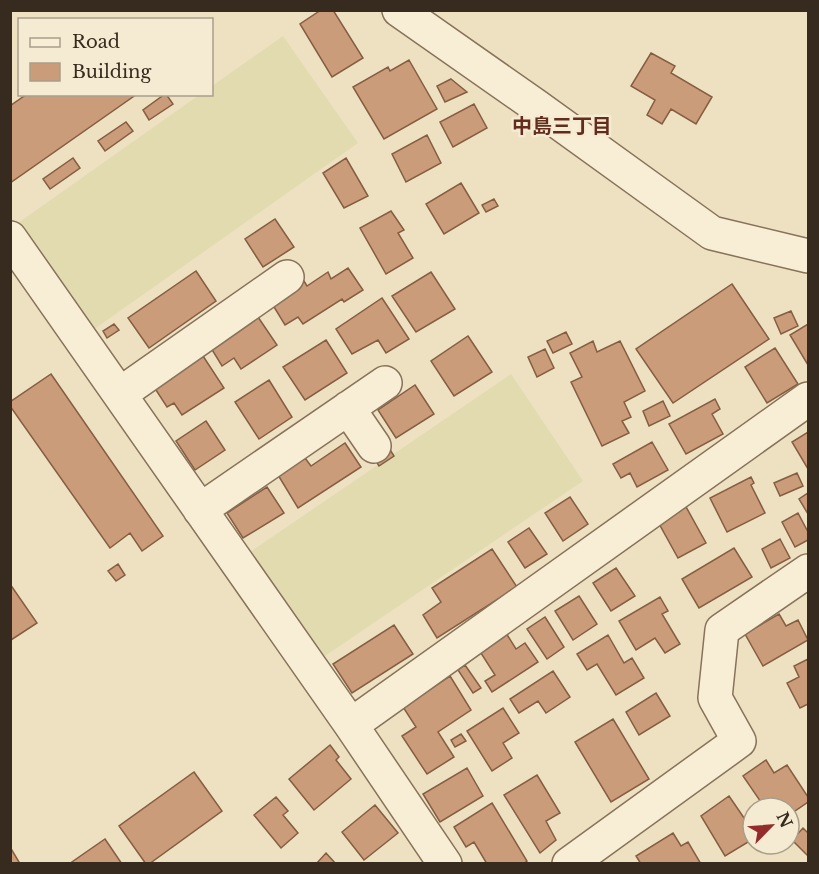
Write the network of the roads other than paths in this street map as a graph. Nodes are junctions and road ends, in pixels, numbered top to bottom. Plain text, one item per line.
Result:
1 (399, 10) edge
2 (10, 238) edge
3 (808, 256) edge
4 (287, 277) dead end
5 (385, 383) dead end
6 (120, 394) junction
7 (808, 399) edge
8 (348, 408) junction
9 (374, 446) dead end
10 (200, 510) junction
11 (808, 572) edge
12 (351, 725) junction
13 (445, 864) edge
14 (569, 864) edge

1 - 3 street
2 - 6 street
4 - 6 street
5 - 8 street
6 - 10 street
7 - 12 street
8 - 9 street
8 - 10 street
10 - 12 street
11 - 14 street
12 - 13 street

